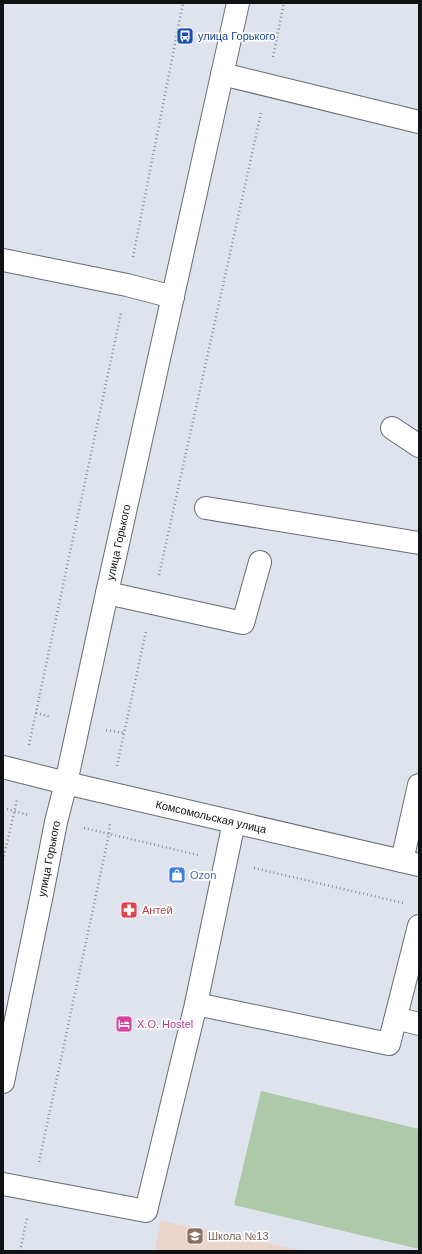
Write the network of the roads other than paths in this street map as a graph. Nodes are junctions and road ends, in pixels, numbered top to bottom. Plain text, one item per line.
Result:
1 (238, 3) edge
2 (222, 74) junction
3 (419, 122) edge
4 (3, 260) edge
5 (173, 297) junction
6 (392, 428) dead end
7 (419, 446) edge
8 (206, 508) dead end
9 (419, 544) edge
10 (260, 562) dead end
11 (107, 593) junction
12 (13, 770) edge
13 (66, 784) junction
14 (419, 785) edge
15 (234, 822) junction
16 (410, 863) edge
17 (419, 926) edge
18 (196, 1004) junction
19 (396, 1018) junction
20 (419, 1024) edge
21 (3, 1082) edge
22 (3, 1184) edge

1 - 2 street, улица Горького
2 - 3 street
2 - 5 street, улица Горького
4 - 5 street
5 - 11 street, улица Горького
6 - 7 street
8 - 9 street
10 - 11 street
11 - 13 street, улица Горького
12 - 13 street, Комсомольская улица
13 - 15 street, Комсомольская улица
13 - 21 street, улица Горького
14 - 16 street
15 - 16 street, Комсомольская улица
15 - 18 street
17 - 19 street
18 - 19 street
18 - 22 street
19 - 20 street

